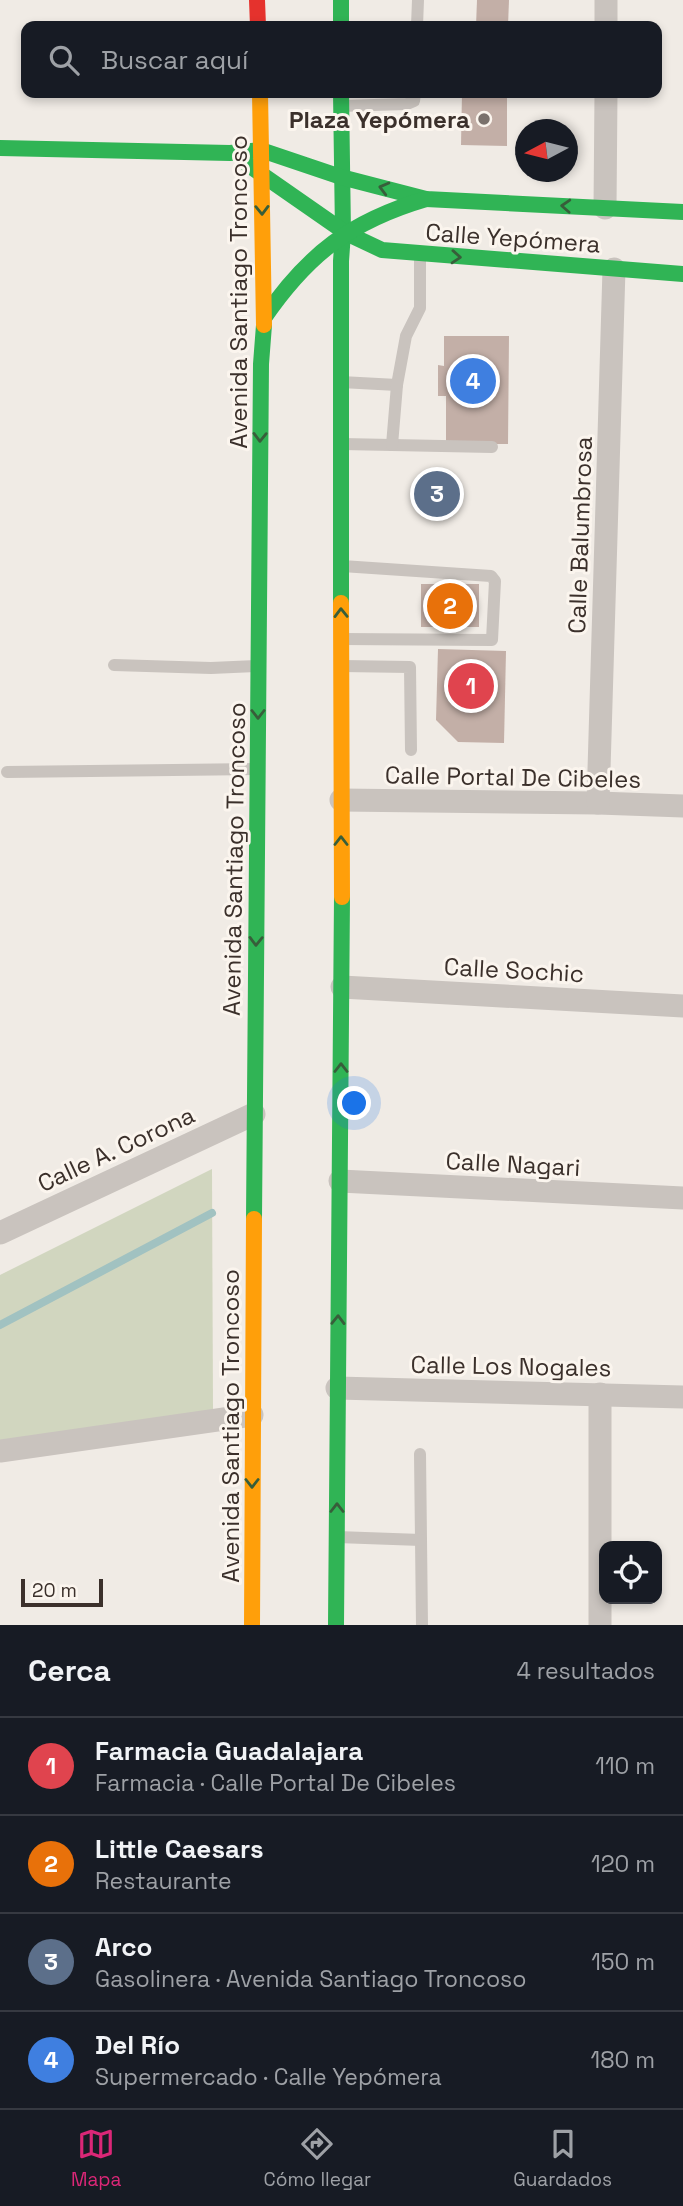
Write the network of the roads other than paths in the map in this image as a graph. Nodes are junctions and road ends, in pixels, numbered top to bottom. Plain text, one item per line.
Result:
1 (257, 0) edge
2 (341, 0) edge
3 (418, 0) edge
4 (606, 0) edge
5 (258, 21) edge
6 (341, 21) edge
7 (417, 21) edge
8 (606, 21) edge
9 (260, 98) edge
10 (414, 98) edge
11 (606, 98) edge
12 (341, 99) edge
13 (0, 148) edge
14 (261, 150) junction
15 (230, 153) junction
16 (261, 172) junction
17 (341, 177) junction
18 (426, 199) junction
19 (605, 208) junction
20 (683, 212) edge
21 (343, 233) junction
22 (421, 254) junction
23 (614, 269) junction
24 (683, 274) edge
25 (264, 318) junction
26 (341, 382) junction
27 (397, 385) junction
28 (341, 444) junction
29 (392, 445) junction
30 (492, 447) dead end
31 (341, 566) junction
32 (342, 639) junction
33 (114, 665) dead end
34 (258, 666) junction
35 (342, 666) junction
36 (411, 750) dead end
37 (257, 769) junction
38 (7, 772) dead end
39 (341, 800) junction
40 (598, 803) junction
41 (683, 806) edge
42 (342, 987) junction
43 (683, 1006) edge
44 (254, 1114) junction
45 (340, 1181) junction
46 (683, 1198) edge
47 (0, 1233) edge
48 (337, 1388) junction
49 (600, 1394) junction
50 (683, 1397) edge
51 (252, 1415) junction
52 (0, 1451) edge
53 (420, 1454) dead end
54 (336, 1537) junction
55 (421, 1540) junction
56 (253, 1625) edge
57 (336, 1625) edge
58 (422, 1625) edge
59 (600, 1625) edge

1 - 5 main road
2 - 6 main road
3 - 7 lane
4 - 8 street
9 - 14 main road, Avenida Santiago Troncoso
10 - 12 lane
11 - 19 street
12 - 17 main road
13 - 15 main road
14 - 15 main road
14 - 16 main road, Avenida Santiago Troncoso
14 - 17 main road, Calle Yepómera
15 - 16 main road, Calle Yepómera
16 - 21 main road, Calle Yepómera
16 -> 25 main road, Avenida Santiago Troncoso
18 -> 17 main road, Calle Yepómera
17 - 21 main road
19 -> 18 main road, Calle Yepómera
18 - 21 main road
19 - 20 main road, Calle Yepómera
21 - 22 main road, Calle Yepómera
21 - 25 main road
21 - 26 main road
22 -> 23 main road, Calle Yepómera
22 - 27 lane
23 - 24 main road, Calle Yepómera
23 - 40 street, Calle Balumbrosa
25 -> 34 main road, Avenida Santiago Troncoso
26 - 27 lane
26 - 28 main road
27 - 29 lane
28 - 29 lane
28 - 31 main road
29 - 30 lane
32 -> 31 main road
31 - 32 lane
32 - 35 main road
33 - 34 lane
34 -> 37 main road, Avenida Santiago Troncoso
35 - 36 lane
35 - 39 main road
37 - 38 lane
37 -> 44 main road, Avenida Santiago Troncoso
39 - 40 street, Calle Portal De Cibeles
42 -> 39 main road
40 - 41 street, Calle Portal De Cibeles
42 - 43 street, Calle Sochic
45 -> 42 main road
44 - 47 street, Calle A. Corona
44 - 51 main road, Avenida Santiago Troncoso
45 - 46 street, Calle Nagari
48 -> 45 main road
48 - 49 street, Calle Los Nogales
54 -> 48 main road
49 - 50 street, Calle Los Nogales
49 - 59 street
51 - 52 street
51 -> 56 main road, Avenida Santiago Troncoso
53 - 55 lane
54 - 55 lane
54 - 57 main road
55 - 58 lane

